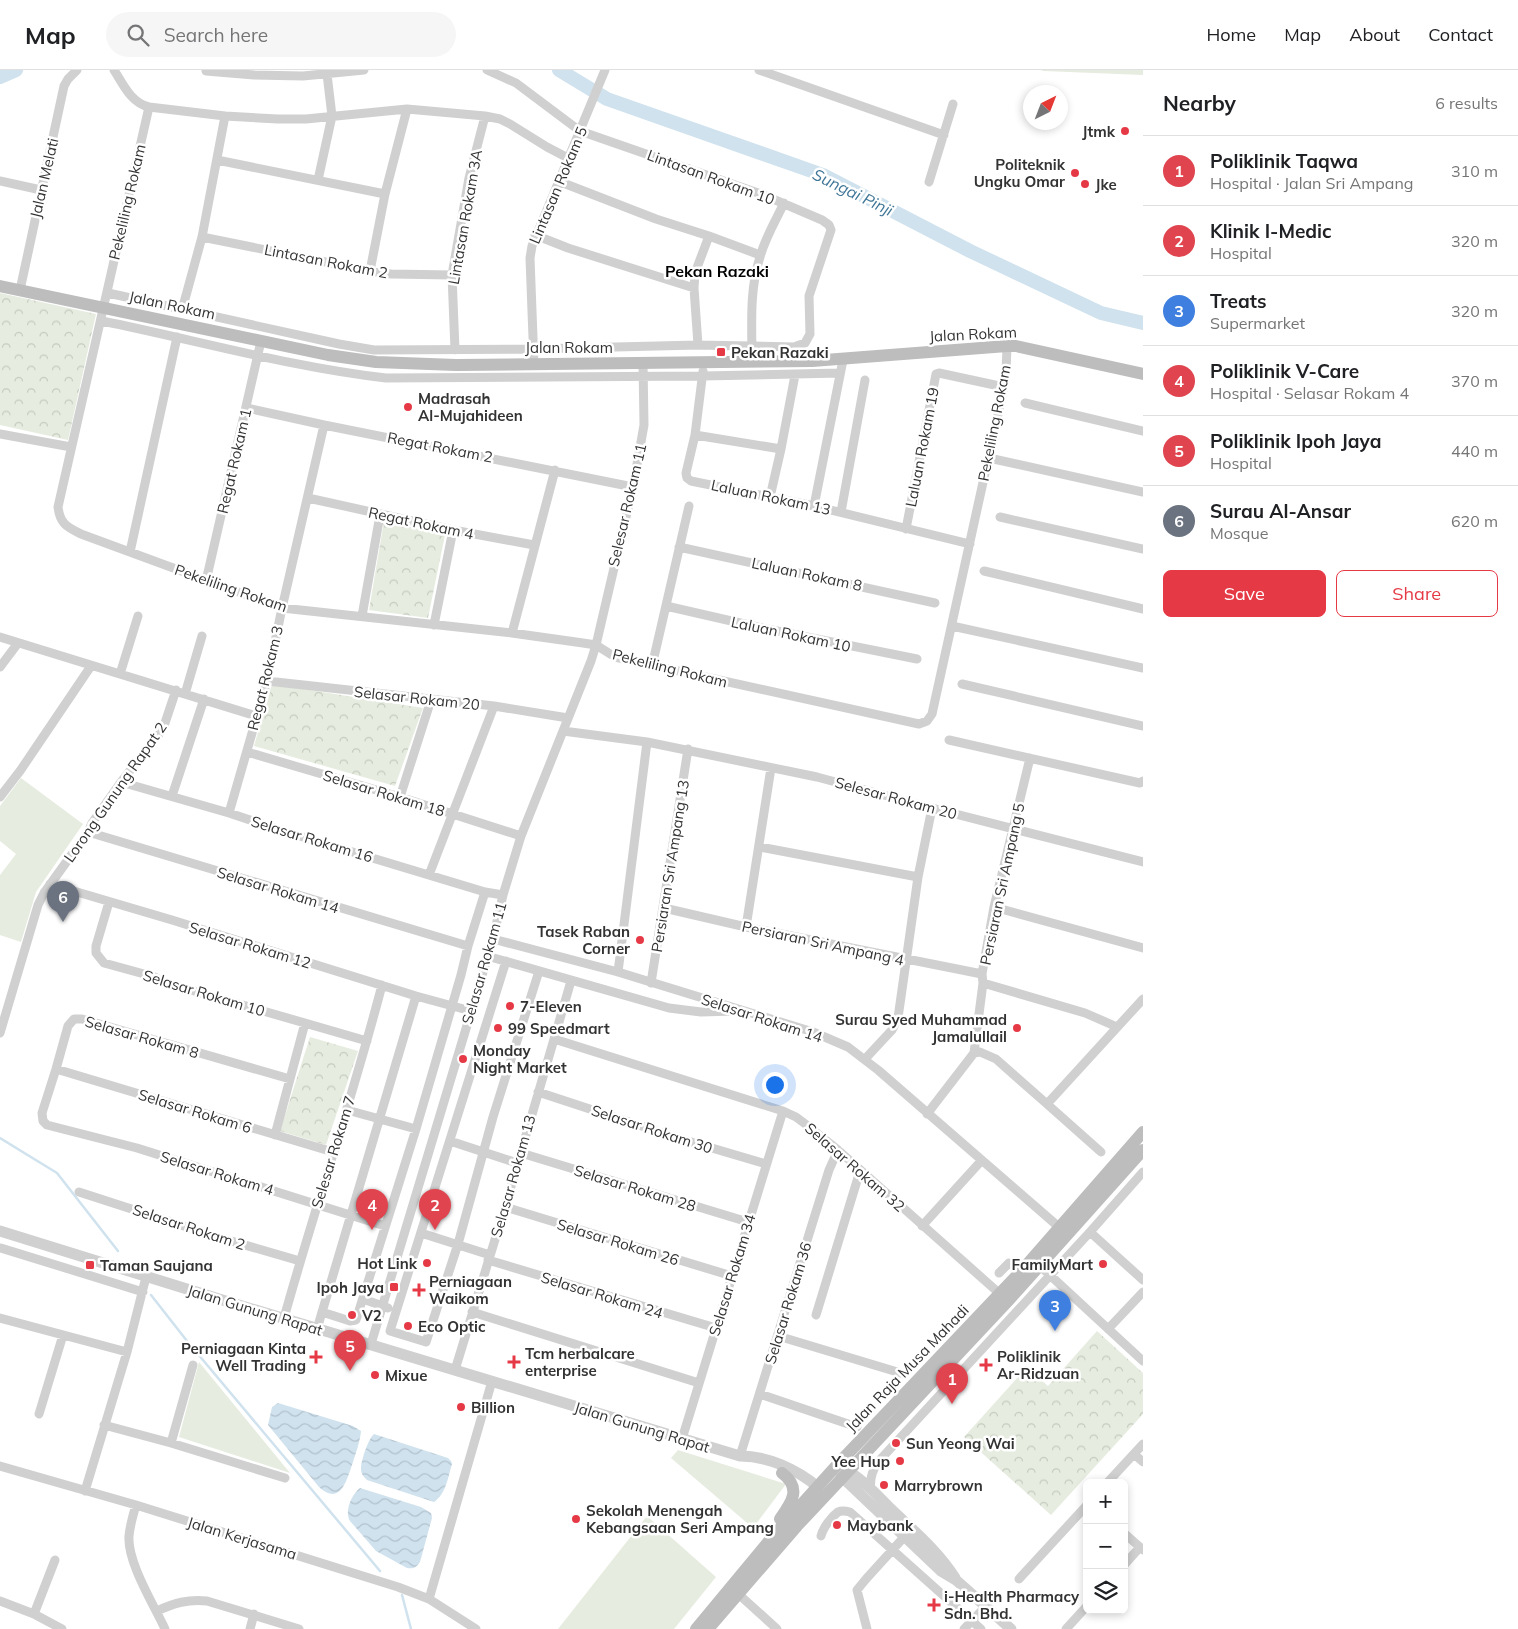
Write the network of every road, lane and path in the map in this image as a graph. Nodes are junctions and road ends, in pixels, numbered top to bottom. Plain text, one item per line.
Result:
1 (77, 70) edge
2 (114, 70) edge
3 (364, 70) edge
4 (487, 70) edge
5 (605, 70) edge
6 (759, 70) edge
7 (206, 71) dead end
8 (327, 74) junction
9 (953, 104) dead end
10 (149, 107) junction
11 (407, 109) junction
12 (226, 116) junction
13 (332, 116) junction
14 (485, 116) junction
15 (580, 131) junction
16 (944, 135) junction
17 (568, 158) junction
18 (217, 160) junction
19 (318, 180) junction
20 (0, 181) edge
21 (558, 181) junction
22 (929, 182) dead end
23 (41, 190) junction
24 (385, 194) junction
25 (784, 203) junction
26 (202, 236) junction
27 (535, 236) junction
28 (709, 236) junction
29 (760, 256) junction
30 (370, 272) junction
31 (452, 275) junction
32 (0, 286) edge
33 (694, 288) junction
34 (20, 290) junction
35 (108, 293) junction
36 (104, 308) junction
37 (182, 310) junction
38 (102, 321) junction
39 (176, 337) junction
40 (261, 341) junction
41 (805, 343) joint
42 (698, 345) junction
43 (1007, 346) junction
44 (752, 347) junction
45 (533, 349) junction
46 (455, 350) junction
47 (258, 356) junction
48 (843, 360) junction
49 (752, 361) junction
50 (376, 362) junction
51 (704, 362) junction
52 (534, 364) junction
53 (643, 370) junction
54 (840, 373) junction
55 (1143, 374) edge
56 (795, 375) junction
57 (375, 376) junction
58 (703, 376) junction
59 (865, 380) dead end
60 (1004, 387) junction
61 (1025, 403) dead end
62 (247, 408) junction
63 (324, 425) junction
64 (1143, 431) edge
65 (0, 434) edge
66 (695, 435) junction
67 (71, 447) junction
68 (782, 449) junction
69 (989, 458) junction
70 (555, 470) junction
71 (633, 486) junction
72 (1143, 492) edge
73 (770, 497) junction
74 (308, 498) junction
75 (689, 506) dead end
76 (814, 506) junction
77 (841, 512) junction
78 (380, 515) junction
79 (1000, 518) dead end
80 (906, 529) junction
81 (453, 530) junction
82 (970, 544) junction
83 (534, 545) junction
84 (679, 547) junction
85 (1143, 549) edge
86 (130, 552) junction
87 (984, 571) dead end
88 (206, 581) junction
89 (935, 603) dead end
90 (666, 606) junction
91 (282, 608) junction
92 (1143, 609) edge
93 (138, 616) dead end
94 (362, 616) junction
95 (434, 625) junction
96 (952, 626) junction
97 (512, 633) junction
98 (202, 636) dead end
99 (0, 637) edge
100 (18, 643) junction
101 (596, 645) junction
102 (917, 659) dead end
103 (91, 666) junction
104 (652, 666) junction
105 (0, 667) edge
106 (1143, 668) edge
107 (120, 674) junction
108 (267, 681) junction
109 (962, 684) dead end
110 (181, 692) junction
111 (204, 699) junction
112 (431, 700) junction
113 (494, 706) junction
114 (256, 716) junction
115 (568, 718) junction
116 (1143, 726) edge
117 (563, 731) junction
118 (949, 740) dead end
119 (647, 742) junction
120 (688, 749) junction
121 (247, 752) junction
122 (1030, 758) junction
123 (771, 768) junction
124 (121, 782) junction
125 (1142, 782) edge
126 (172, 796) junction
127 (0, 797) edge
128 (400, 797) junction
129 (932, 808) junction
130 (229, 813) junction
131 (452, 814) junction
132 (1013, 829) junction
133 (88, 832) junction
134 (521, 836) junction
135 (760, 847) junction
136 (1143, 862) edge
137 (429, 875) junction
138 (918, 877) junction
139 (50, 884) junction
140 (485, 892) junction
141 (503, 895) junction
142 (109, 902) junction
143 (994, 906) junction
144 (664, 908) junction
145 (746, 927) junction
146 (493, 939) junction
147 (468, 946) junction
148 (1143, 948) edge
149 (487, 956) junction
150 (906, 960) junction
151 (506, 961) junction
152 (539, 971) junction
153 (618, 972) junction
154 (982, 978) junction
155 (571, 981) junction
156 (652, 983) junction
157 (382, 985) junction
158 (416, 996) junction
159 (1143, 998) edge
160 (4, 1002) edge
161 (451, 1006) junction
162 (471, 1011) junction
163 (740, 1011) junction
164 (305, 1023) junction
165 (1117, 1027) junction
166 (0, 1032) edge
167 (554, 1039) junction
168 (367, 1041) junction
169 (974, 1053) junction
170 (865, 1060) junction
171 (56, 1069) junction
172 (451, 1078) junction
173 (290, 1080) junction
174 (468, 1082) junction
175 (538, 1092) junction
176 (1047, 1104) junction
177 (347, 1110) junction
178 (783, 1111) junction
179 (927, 1114) junction
180 (380, 1120) junction
181 (47, 1125) joint
182 (416, 1129) junction
183 (1143, 1132) edge
184 (275, 1135) junction
185 (450, 1141) junction
186 (838, 1150) junction
187 (1143, 1150) edge
188 (484, 1151) junction
189 (333, 1152) junction
190 (1101, 1152) dead end
191 (521, 1153) junction
192 (982, 1160) junction
193 (517, 1163) junction
194 (766, 1164) junction
195 (860, 1171) junction
196 (1143, 1172) edge
197 (79, 1192) dead end
198 (317, 1204) junction
199 (505, 1207) junction
200 (351, 1214) junction
201 (748, 1222) junction
202 (385, 1226) junction
203 (922, 1226) junction
204 (1065, 1230) junction
205 (3, 1232) edge
206 (1090, 1232) junction
207 (421, 1233) junction
208 (458, 1244) junction
209 (1, 1250) edge
210 (489, 1257) junction
211 (300, 1261) junction
212 (1040, 1266) junction
213 (1024, 1268) junction
214 (999, 1273) dead end
215 (732, 1276) junction
216 (1050, 1276) junction
217 (146, 1277) junction
218 (1143, 1280) edge
219 (996, 1290) junction
220 (143, 1292) junction
221 (1143, 1292) edge
222 (363, 1299) junction
223 (383, 1306) junction
224 (396, 1311) junction
225 (322, 1312) junction
226 (472, 1312) junction
227 (816, 1315) dead end
228 (0, 1318) edge
229 (284, 1318) junction
230 (716, 1328) junction
231 (317, 1329) junction
232 (1108, 1329) junction
233 (63, 1335) junction
234 (778, 1336) junction
235 (371, 1344) junction
236 (127, 1352) junction
237 (1143, 1360) edge
238 (193, 1365) dead end
239 (455, 1370) junction
240 (904, 1374) dead end
241 (492, 1381) junction
242 (699, 1383) junction
243 (760, 1394) junction
244 (39, 1414) dead end
245 (104, 1425) junction
246 (857, 1426) dead end
247 (682, 1439) junction
248 (171, 1443) junction
249 (1143, 1444) edge
250 (1134, 1454) junction
251 (740, 1456) junction
252 (1143, 1462) edge
253 (0, 1466) edge
254 (843, 1471) junction
255 (782, 1472) junction
256 (285, 1478) dead end
257 (1111, 1479) edge
258 (871, 1490) junction
259 (85, 1491) junction
260 (816, 1491) junction
261 (136, 1505) junction
262 (815, 1506) junction
263 (1083, 1509) edge
264 (774, 1535) junction
265 (821, 1536) dead end
266 (905, 1536) junction
267 (1128, 1537) edge
268 (893, 1549) junction
269 (1141, 1549) edge
270 (55, 1560) dead end
271 (1128, 1560) edge
272 (1019, 1579) dead end
273 (956, 1580) junction
274 (734, 1591) junction
275 (429, 1599) junction
276 (0, 1601) edge
277 (986, 1606) junction
278 (1083, 1610) edge
279 (157, 1611) junction
280 (34, 1614) junction
281 (254, 1614) junction
282 (972, 1620) junction
283 (62, 1629) edge
284 (165, 1629) edge
285 (250, 1629) edge
286 (299, 1629) edge
287 (476, 1629) edge
288 (696, 1629) edge
289 (708, 1629) edge
290 (777, 1629) edge
291 (867, 1629) edge
292 (964, 1629) edge
293 (981, 1629) edge
294 (1011, 1629) edge
295 (1066, 1629) edge

1 - 23 street, Jalan Melati
2 - 10 street
3 - 8 street
4 - 15 street, Lintasan Rokam 10
5 - 15 street, Lintasan Rokam 5
6 - 16 street
7 - 8 street
8 - 13 street
9 - 16 street
10 - 12 street
10 - 35 street, Pekeliling Rokam
11 - 13 street
11 - 14 street
11 - 24 street
12 - 13 street
12 - 18 street
13 - 19 street
14 - 17 street
14 - 31 street, Lintasan Rokam 3A
15 - 17 street, Lintasan Rokam 5
15 - 25 street, Lintasan Rokam 10
16 - 22 street
17 - 21 street, Lintasan Rokam 5
18 - 19 street
18 - 26 street
19 - 24 street
20 - 23 street
21 - 27 street, Lintasan Rokam 5
21 - 28 street
23 - 34 street, Jalan Melati
24 - 30 street
25 - 29 street
25 - 41 street, Lintasan Rokam 10
26 - 30 street, Lintasan Rokam 2
26 - 37 street
27 - 33 street
27 - 45 street, Lintasan Rokam 5
28 - 29 street
28 - 33 street
29 - 44 street
30 - 31 street, Lintasan Rokam 2
31 - 46 street, Lintasan Rokam 3A
32 - 34 main road, Jalan Rokam
33 - 42 street
34 - 36 main road, Jalan Rokam
35 - 36 street, Pekeliling Rokam
35 - 37 street, Jalan Rokam
36 - 38 street, Pekeliling Rokam
36 - 40 main road, Jalan Rokam
37 - 46 street, Jalan Rokam
38 - 39 street, Jalan Rokam
38 - 67 street, Pekeliling Rokam
39 - 47 street, Jalan Rokam
39 - 86 street
40 - 47 street, Regat Rokam 1
40 - 50 main road, Jalan Rokam
41 - 44 street, Jalan Rokam
42 - 44 street, Jalan Rokam
42 - 45 street, Jalan Rokam
43 - 48 main road, Jalan Rokam
43 - 55 main road, Jalan Rokam
43 - 60 street, Pekeliling Rokam
44 - 49 street
45 - 46 street, Jalan Rokam
45 - 52 street, Lintasan Rokam 5
47 - 57 street, Jalan Rokam
47 - 62 street, Regat Rokam 1
48 - 49 main road, Jalan Rokam
48 - 54 street
49 - 51 main road, Jalan Rokam
50 - 52 main road, Jalan Rokam
50 - 57 street
51 - 53 main road, Jalan Rokam
51 - 58 street, Laluan Rokam 13
52 - 53 main road, Jalan Rokam
53 - 57 street, Jalan Rokam
53 - 58 street, Jalan Rokam
53 - 71 street, Selesar Rokam 11
54 - 56 street, Jalan Rokam
54 - 76 street
56 - 58 street, Jalan Rokam
56 - 68 street
58 - 66 street, Laluan Rokam 13
59 - 77 street
60 - 69 street, Pekeliling Rokam
60 - 80 street, Laluan Rokam 19
61 - 64 street
62 - 63 street, Regat Rokam 2
62 - 88 street, Regat Rokam 1
63 - 70 street, Regat Rokam 2
63 - 74 street, Regat Rokam 3
65 - 67 street
66 - 68 street
66 - 73 street, Laluan Rokam 13
67 - 86 street, Pekeliling Rokam
68 - 73 street
69 - 72 street
69 - 82 street, Pekeliling Rokam
70 - 71 street, Regat Rokam 2
70 - 83 street
71 - 101 street, Selesar Rokam 11
73 - 76 street, Laluan Rokam 13
74 - 78 street, Regat Rokam 4
74 - 91 street, Regat Rokam 3
75 - 84 street
76 - 77 street, Laluan Rokam 13
77 - 80 street, Laluan Rokam 13
78 - 81 street, Regat Rokam 4
78 - 94 street
79 - 85 street
80 - 82 street, Laluan Rokam 13
81 - 83 street, Regat Rokam 4
81 - 95 street
82 - 96 street, Pekeliling Rokam
83 - 97 street
84 - 89 street, Laluan Rokam 8
84 - 90 street
86 - 88 street, Pekeliling Rokam
87 - 92 street
88 - 91 street, Pekeliling Rokam
90 - 102 street, Laluan Rokam 10
90 - 104 street
91 - 94 street, Pekeliling Rokam
91 - 108 street, Regat Rokam 3
93 - 107 street
94 - 95 street, Pekeliling Rokam
95 - 97 street, Pekeliling Rokam
96 - 104 street, Pekeliling Rokam
96 - 106 street
97 - 101 street, Pekeliling Rokam
98 - 110 street, Lorong Gunung Rapat 2
99 - 100 street
100 - 103 street
100 - 105 street
101 - 104 street, Pekeliling Rokam
101 - 115 street, Selasar Rokam 11
103 - 107 street
103 - 127 street
107 - 110 street
108 - 112 street, Selasar Rokam 20
108 - 114 street, Regat Rokam 3
109 - 116 street
110 - 111 street
110 - 124 street, Lorong Gunung Rapat 2
111 - 114 street
111 - 126 street
112 - 113 street, Selasar Rokam 20
112 - 128 street
113 - 115 street, Selasar Rokam 20
113 - 131 street
114 - 121 street, Regat Rokam 3
115 - 117 street, Selasar Rokam 11
117 - 119 street, Selesar Rokam 20
117 - 134 street, Selasar Rokam 11
118 - 122 street
119 - 120 street, Selesar Rokam 20
119 - 153 street
120 - 123 street, Selesar Rokam 20
120 - 144 street, Persiaran Sri Ampang 13
121 - 128 street, Selasar Rokam 18
121 - 130 street, Regat Rokam 3
122 - 125 street
122 - 132 street, Persiaran Sri Ampang 5
123 - 129 street, Selesar Rokam 20
123 - 135 street
124 - 126 street, Selasar Rokam 16
124 - 133 street, Lorong Gunung Rapat 2
126 - 130 street, Selasar Rokam 16
128 - 131 street, Selasar Rokam 18
129 - 132 street, Selesar Rokam 20
129 - 138 street
130 - 137 street, Selasar Rokam 16
131 - 134 street, Selasar Rokam 18
131 - 137 street
132 - 136 street, Selesar Rokam 20
132 - 143 street, Persiaran Sri Ampang 5
133 - 139 street, Lorong Gunung Rapat 2
133 - 147 street, Selasar Rokam 14
134 - 141 street, Selasar Rokam 11
135 - 138 street
135 - 145 street
137 - 140 street, Selasar Rokam 16
138 - 150 street
139 - 142 street, Selasar Rokam 12
139 - 160 street, Lorong Gunung Rapat 2
140 - 141 street, Selasar Rokam 16
140 - 147 street, Selasar Rokam 11
141 - 146 street, Selasar Rokam 11
142 - 157 street, Selasar Rokam 12
142 - 164 street, Selasar Rokam 10
143 - 148 street
143 - 154 street, Persiaran Sri Ampang 5
144 - 145 street, Persiaran Sri Ampang 4
144 - 156 street, Persiaran Sri Ampang 13
145 - 150 street, Persiaran Sri Ampang 4
146 - 149 street, Selasar Rokam 11
146 - 153 street, Selasar Rokam 14
147 - 161 street, Selasar Rokam 11
149 - 151 street
149 - 162 street, Selasar Rokam 11
150 - 154 street, Persiaran Sri Ampang 4
150 - 170 street
151 - 152 street
151 - 174 street
152 - 155 street
152 - 188 street
153 - 156 street, Selasar Rokam 14
154 - 165 street, Persiaran Sri Ampang 4
154 - 169 street, Persiaran Sri Ampang 5
155 - 163 street
155 - 167 street, Selasar Rokam 13
156 - 163 street, Selasar Rokam 14
157 - 158 street, Selasar Rokam 12
157 - 168 street, Selesar Rokam 7
158 - 161 street, Selasar Rokam 12
158 - 180 street
159 - 165 street
160 - 166 street, Lorong Gunung Rapat 2
161 - 162 street, Selasar Rokam 12
161 - 182 street, Selasar Rokam 11
162 - 172 street, Selasar Rokam 11
163 - 170 street, Selasar Rokam 14
164 - 168 street, Selasar Rokam 10
164 - 173 street
165 - 176 street
167 - 175 street, Selasar Rokam 13
167 - 178 street, Selasar Rokam 32
168 - 177 street, Selesar Rokam 7
169 - 176 street
169 - 179 street
170 - 179 street, Selasar Rokam 14
171 - 173 street, Selasar Rokam 8
171 - 181 street, Selasar Rokam 8
171 - 184 street, Selasar Rokam 6
172 - 174 street
172 - 223 street, Selasar Rokam 11
173 - 184 street
174 - 185 street
175 - 191 street, Selasar Rokam 13
175 - 194 street, Selasar Rokam 30
176 - 190 street
177 - 180 street
177 - 189 street, Selesar Rokam 7
178 - 186 street, Selasar Rokam 32
178 - 194 street, Selasar Rokam 34
179 - 192 street, Selasar Rokam 14
180 - 182 street
180 - 200 street
181 - 198 street, Selasar Rokam 4
182 - 202 street, Selasar Rokam 11
183 - 204 main road, Jalan Raja Musa Mahadi
184 - 189 street, Selasar Rokam 6
185 - 188 street
185 - 207 street
186 - 195 street, Selasar Rokam 32
186 - 234 street, Selasar Rokam 36
187 - 204 main road, Jalan Raja Musa Mahadi
188 - 193 street
188 - 208 street
189 - 198 street, Selesar Rokam 7
191 - 193 street, Selasar Rokam 13
191 - 201 street, Selasar Rokam 28
192 - 203 street
192 - 204 street, Selasar Rokam 14
193 - 199 street, Selasar Rokam 13
194 - 201 street, Selasar Rokam 34
195 - 203 street, Selasar Rokam 32
195 - 227 street
196 - 206 street
197 - 211 street, Selasar Rokam 2
198 - 200 street, Selasar Rokam 4
198 - 211 street, Selesar Rokam 7
199 - 210 street, Selasar Rokam 13
199 - 215 street, Selasar Rokam 26
200 - 202 street, Selasar Rokam 4
200 - 225 street
201 - 215 street, Selasar Rokam 34
202 - 222 street, Selasar Rokam 11
203 - 219 street, Selasar Rokam 32
204 - 212 main road, Jalan Raja Musa Mahadi
204 - 213 main road, Jalan Raja Musa Mahadi
205 - 209 street
205 - 217 street, Jalan Gunung Rapat
206 - 216 street
206 - 218 street
207 - 208 street, Selasar Rokam 24
207 - 224 street
208 - 210 street, Selasar Rokam 24
208 - 224 street
209 - 220 street
210 - 226 street, Selasar Rokam 13
210 - 230 street, Selasar Rokam 24
211 - 229 street, Selesar Rokam 7
212 - 213 street
212 - 216 street
212 - 254 main road, Jalan Raja Musa Mahadi
213 - 214 street
213 - 219 main road, Jalan Raja Musa Mahadi
215 - 230 street, Selasar Rokam 34
216 - 232 street
216 - 258 street
217 - 220 street
217 - 229 street, Jalan Gunung Rapat
219 - 254 main road, Jalan Raja Musa Mahadi
220 - 236 street
221 - 232 street
222 - 223 street
222 - 225 street, Selasar Rokam 11
223 - 224 street
223 - 235 street, Selasar Rokam 11
225 - 231 street
226 - 239 street, Selasar Rokam 13
226 - 242 street
228 - 233 street
229 - 231 street, Jalan Gunung Rapat
230 - 242 street, Selasar Rokam 34
231 - 235 street, Jalan Gunung Rapat
232 - 237 street
233 - 236 street
233 - 244 street
234 - 240 street
234 - 243 street, Selasar Rokam 36
235 - 239 street, Jalan Gunung Rapat
236 - 245 street
238 - 248 street
239 - 241 street, Jalan Gunung Rapat
241 - 247 street, Jalan Gunung Rapat
241 - 275 street
242 - 247 street, Selasar Rokam 34
243 - 246 street
243 - 251 street, Selasar Rokam 36
245 - 248 street
245 - 259 street
247 - 251 street, Jalan Gunung Rapat
248 - 256 street
249 - 250 street
250 - 252 street
250 - 257 street
251 - 255 street, Jalan Gunung Rapat
251 - 260 street, Jalan Gunung Rapat
253 - 259 street, Jalan Kerjasama
254 - 258 street
254 - 260 main road, Jalan Raja Musa Mahadi
254 - 262 main road, Jalan Raja Musa Mahadi
254 - 266 street
255 - 260 street, Jalan Gunung Rapat
255 - 264 main road
258 - 273 street
259 - 261 street, Jalan Kerjasama
260 - 262 main road
260 - 264 main road, Jalan Raja Musa Mahadi
261 - 275 street, Jalan Kerjasama
261 - 279 street
262 - 274 main road, Jalan Raja Musa Mahadi
263 - 272 street
264 - 274 main road, Jalan Raja Musa Mahadi
265 - 268 street
266 - 268 street
266 - 273 street
267 - 269 street
268 - 282 street
268 - 291 street
269 - 271 street
270 - 280 street
273 - 277 street
274 - 288 main road, Jalan Raja Musa Mahadi
274 - 289 main road, Jalan Raja Musa Mahadi
274 - 290 street
275 - 287 street, Jalan Kerjasama
276 - 280 street
277 - 282 street
277 - 294 street
278 - 295 street
279 - 281 street
279 - 284 street
280 - 283 street
281 - 285 street
281 - 286 street
282 - 292 street
282 - 293 street

